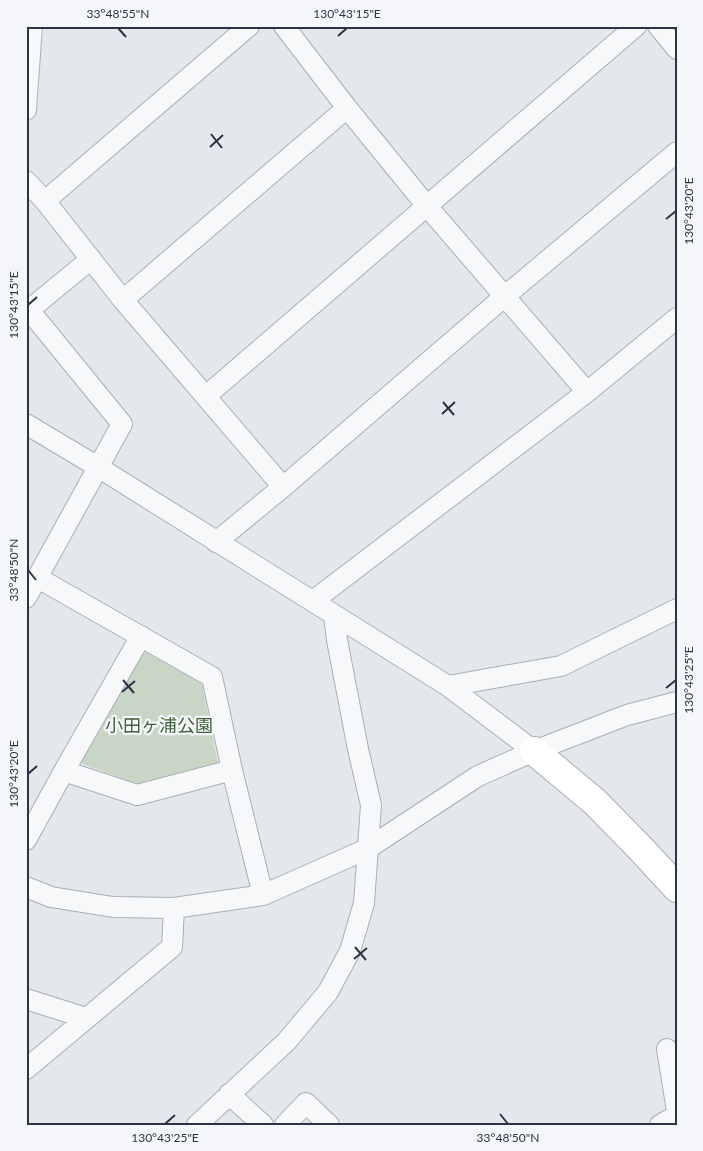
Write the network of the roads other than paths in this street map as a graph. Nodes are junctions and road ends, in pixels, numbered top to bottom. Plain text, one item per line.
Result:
1 (32, 26) edge
2 (248, 26) edge
3 (284, 26) edge
4 (636, 26) edge
5 (658, 26) edge
6 (677, 49) edge
7 (347, 108) junction
8 (26, 110) edge
9 (677, 152) edge
10 (26, 181) edge
11 (45, 201) junction
12 (426, 206) junction
13 (90, 259) junction
14 (504, 296) junction
15 (123, 300) junction
16 (677, 318) edge
17 (587, 392) junction
18 (206, 396) junction
19 (26, 424) edge
20 (98, 467) junction
21 (283, 487) junction
22 (216, 542) junction
23 (38, 578) junction
24 (26, 598) edge
25 (313, 601) junction
26 (677, 609) edge
27 (334, 615) junction
28 (141, 636) junction
29 (448, 686) junction
30 (677, 702) edge
31 (534, 751) junction
32 (232, 770) junction
33 (64, 771) junction
34 (26, 840) edge
35 (367, 849) junction
36 (26, 887) edge
37 (677, 888) edge
38 (263, 895) junction
39 (174, 908) junction
40 (26, 998) edge
41 (86, 1018) junction
42 (667, 1049) dead end
43 (26, 1069) edge
44 (229, 1094) junction
45 (677, 1113) edge
46 (197, 1125) edge
47 (263, 1125) edge
48 (285, 1125) edge
49 (329, 1125) edge
50 (660, 1125) edge

1 - 8 street
2 - 11 street
3 - 7 street
4 - 12 street
5 - 6 street
7 - 12 street
7 - 15 street
9 - 14 street
10 - 11 street
11 - 13 street
12 - 14 street
12 - 18 street
13 - 15 street
13 - 20 street
14 - 17 street
14 - 21 street
15 - 18 street
16 - 17 street
17 - 25 street
18 - 21 street
19 - 20 street
20 - 22 street
20 - 23 street
21 - 22 street
22 - 25 street
23 - 24 street
23 - 28 street
25 - 27 street
26 - 29 street
27 - 29 street
27 - 35 street
28 - 32 street
28 - 33 street
29 - 31 street
30 - 31 street
31 - 35 street
31 - 37 street
32 - 33 street
32 - 38 street
33 - 34 street
35 - 38 street
35 - 44 street
36 - 39 street
38 - 39 street
39 - 41 street
40 - 41 street
41 - 43 street
42 - 45 street
44 - 46 street
44 - 47 street
45 - 50 street
48 - 49 street

